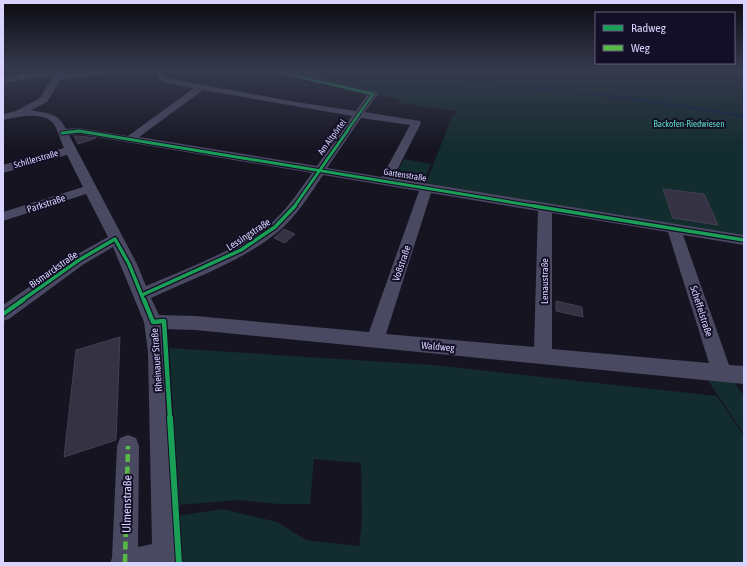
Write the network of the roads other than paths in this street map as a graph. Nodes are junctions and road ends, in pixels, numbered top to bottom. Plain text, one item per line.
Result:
1 (46, 96) edge
2 (190, 96) edge
3 (251, 96) edge
4 (371, 96) edge
5 (20, 112) junction
6 (358, 115) junction
7 (3, 117) edge
8 (62, 133) junction
9 (130, 139) junction
10 (70, 150) junction
11 (3, 169) edge
12 (318, 170) junction
13 (386, 180) junction
14 (427, 187) junction
15 (90, 189) junction
16 (545, 206) junction
17 (3, 217) edge
18 (674, 228) junction
19 (115, 239) junction
20 (744, 240) edge
21 (142, 295) junction
22 (3, 314) edge
23 (153, 322) junction
24 (375, 340) junction
25 (543, 356) junction
26 (722, 373) junction
27 (744, 375) edge
28 (128, 446) dead end
29 (164, 558) edge
30 (124, 563) edge

1 - 5 street
2 - 9 street
3 - 6 street
4 - 6 street, Am Altpörtel
5 - 7 street
5 - 8 street, Rheinauer Straße
6 - 12 street, Am Altpörtel
6 - 13 street
8 - 9 street, Gartenstraße
8 - 10 street, Rheinauer Straße
9 - 12 street, Gartenstraße
10 - 11 street, Schillerstraße
10 - 15 street, Rheinauer Straße
12 - 13 street, Gartenstraße
12 - 21 street, Lessingstraße
13 - 14 street, Gartenstraße
14 - 16 street, Gartenstraße
14 - 24 street, Voßstraße
15 - 17 street, Parkstraße
15 - 19 street, Rheinauer Straße
16 - 18 street, Gartenstraße
16 - 25 street, Lenaustraße
18 - 20 street, Gartenstraße
18 - 26 street, Scheffelstraße
19 - 21 street, Rheinauer Straße
19 - 22 street, Bismarckstraße
21 - 23 street, Rheinauer Straße
23 - 24 street, Waldweg
23 - 29 street, Rheinauer Straße
24 - 25 street, Waldweg
25 - 26 street, Waldweg
26 - 27 street
28 - 30 street, Ulmenstraße
29 - 30 street

